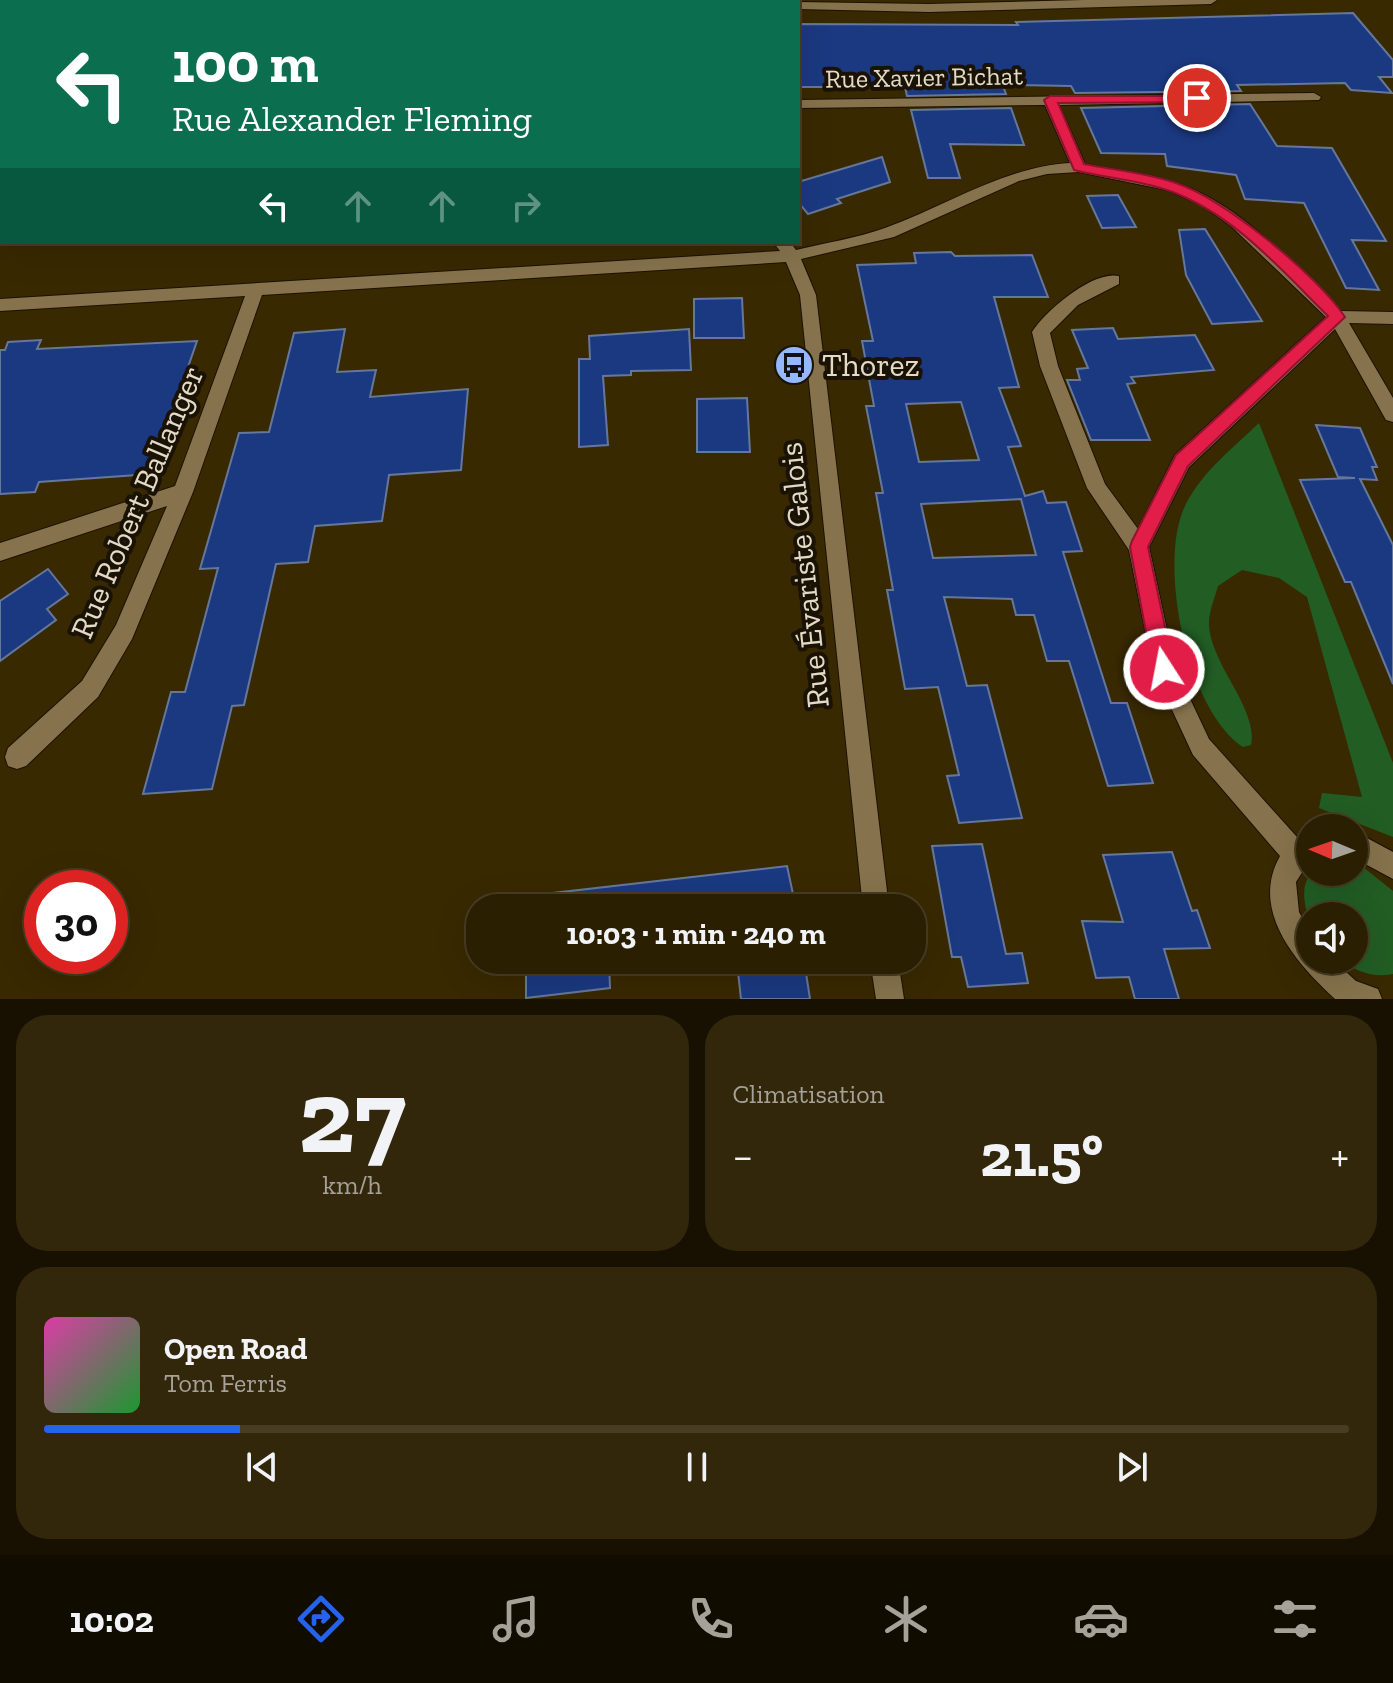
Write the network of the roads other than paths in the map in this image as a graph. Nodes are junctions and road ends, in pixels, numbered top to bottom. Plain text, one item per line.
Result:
1 (1211, 0) edge
2 (800, 5) edge
3 (1314, 97) dead end
4 (1050, 100) junction
5 (800, 104) edge
6 (1079, 167) junction
7 (786, 249) edge
8 (1113, 280) dead end
9 (256, 289) junction
10 (0, 305) edge
11 (1337, 317) junction
12 (1393, 318) edge
13 (1393, 415) edge
14 (183, 492) junction
15 (1139, 547) junction
16 (0, 552) edge
17 (17, 757) dead end
18 (1296, 842) edge
19 (1368, 852) edge
20 (1296, 856) edge
21 (1393, 866) edge
22 (874, 894) edge
23 (1296, 936) edge
24 (886, 974) edge
25 (1330, 974) edge
26 (1354, 996) edge
27 (890, 999) edge

1 - 2 street
3 - 4 street, Rue Xavier Bichat
4 - 5 street, Rue Xavier Bichat
4 - 6 street, Rue Xavier Bichat
6 - 7 street
6 - 11 street
7 - 9 street
7 - 22 street, Rue Évariste Galois
8 - 15 street
9 - 10 street
9 - 14 street, Rue Robert Ballanger
11 - 12 street
11 - 13 street
11 - 15 street
14 - 16 street
14 - 17 street, Rue Robert Ballanger
15 - 18 street
19 - 21 street
20 - 23 street
24 - 27 street
25 - 26 street

